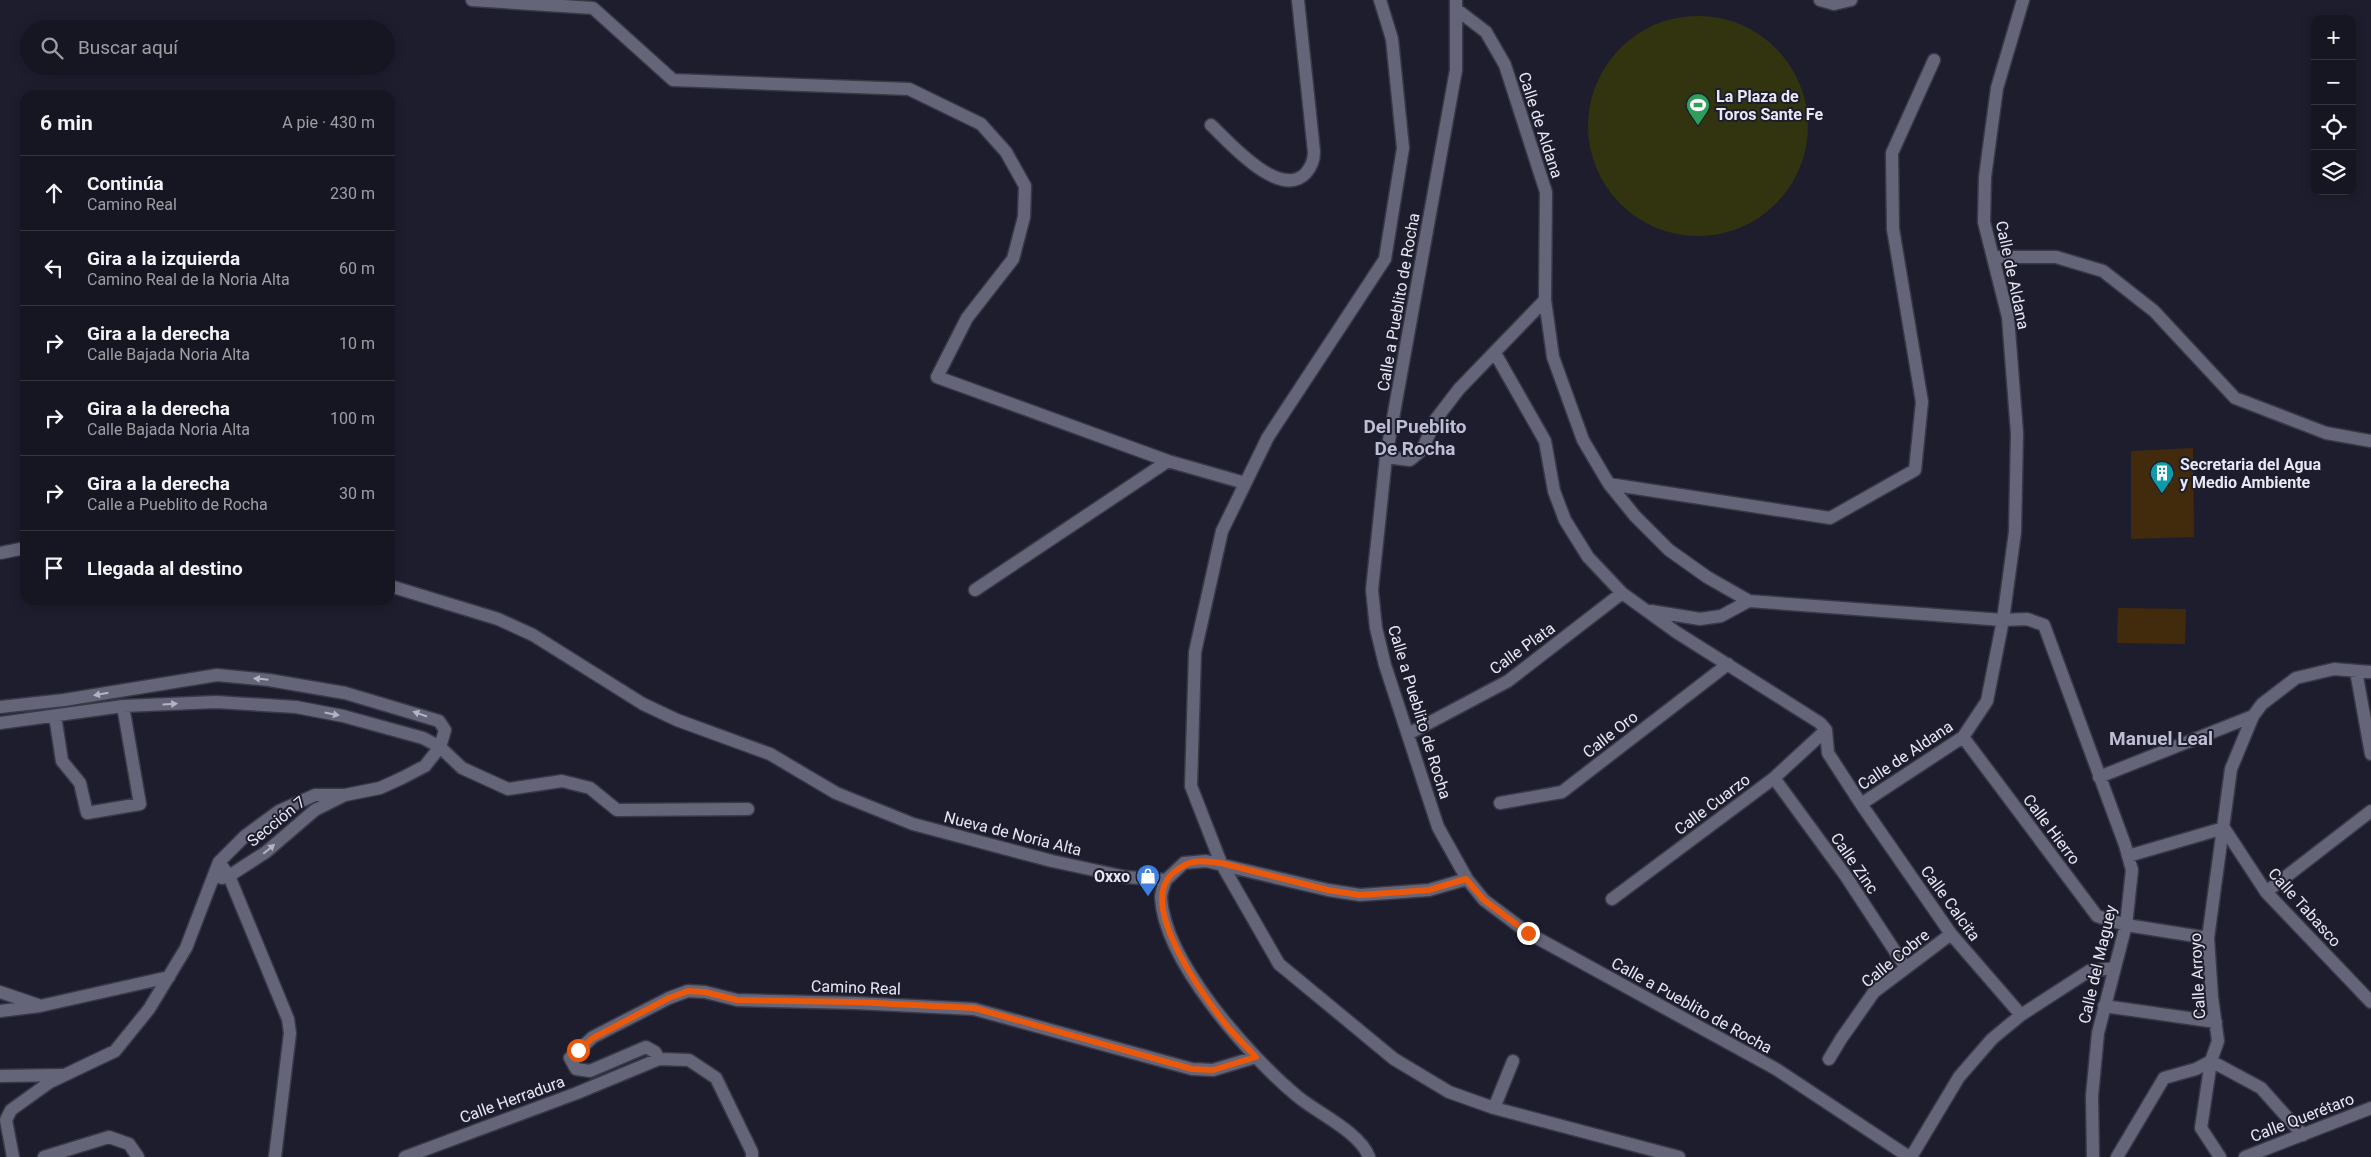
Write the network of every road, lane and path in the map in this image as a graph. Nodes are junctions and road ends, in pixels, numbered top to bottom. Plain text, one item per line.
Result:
1 (472, 0) edge
2 (1298, 0) edge
3 (1380, 0) edge
4 (1820, 0) edge
5 (1851, 0) edge
6 (2023, 0) edge
7 (1456, 4) edge
8 (1934, 60) dead end
9 (1211, 125) dead end
10 (1993, 257) junction
11 (1545, 300) junction
12 (1495, 353) junction
13 (2371, 441) edge
14 (1386, 457) junction
15 (1168, 461) junction
16 (1246, 483) junction
17 (1609, 484) junction
18 (20, 549) edge
19 (0, 553) edge
20 (395, 588) edge
21 (975, 590) dead end
22 (1622, 593) junction
23 (1749, 601) junction
24 (1648, 611) junction
25 (2003, 620) junction
26 (1728, 664) junction
27 (2356, 671) junction
28 (2371, 672) edge
29 (123, 706) junction
30 (0, 707) edge
31 (55, 716) junction
32 (2253, 716) junction
33 (0, 723) edge
34 (1826, 730) junction
35 (1408, 734) junction
36 (1963, 737) junction
37 (440, 747) junction
38 (2371, 754) edge
39 (2099, 777) junction
40 (1774, 778) junction
41 (345, 795) junction
42 (1500, 803) dead end
43 (1861, 804) junction
44 (748, 809) dead end
45 (2371, 811) edge
46 (2224, 828) junction
47 (2128, 856) junction
48 (219, 862) junction
49 (1221, 863) junction
50 (229, 876) junction
51 (1466, 879) junction
52 (212, 880) junction
53 (1166, 880) junction
54 (2266, 892) junction
55 (1612, 899) dead end
56 (2126, 925) junction
57 (1951, 934) junction
58 (2208, 938) junction
59 (1906, 968) junction
60 (2114, 968) junction
61 (169, 977) junction
62 (0, 992) edge
63 (2371, 1002) edge
64 (40, 1006) junction
65 (2104, 1006) junction
66 (0, 1011) edge
67 (2021, 1015) junction
68 (2216, 1022) junction
69 (1256, 1057) junction
70 (659, 1059) junction
71 (1829, 1060) dead end
72 (2211, 1061) junction
73 (1513, 1062) dead end
74 (66, 1074) junction
75 (0, 1076) edge
76 (1494, 1108) junction
77 (2371, 1108) edge
78 (2303, 1135) junction
79 (13, 1157) edge
80 (44, 1157) edge
81 (138, 1157) edge
82 (275, 1157) edge
83 (405, 1157) edge
84 (752, 1157) edge
85 (1369, 1157) edge
86 (1679, 1157) edge
87 (1910, 1157) edge
88 (2093, 1157) edge
89 (2117, 1157) edge
90 (2220, 1157) edge
91 (2245, 1157) edge

1 - 15 street
2 - 9 street
3 - 16 street
4 - 5 street
6 - 10 street, Calle de Aldana
7 - 11 street, Calle de Aldana
7 - 14 street, Calle a Pueblito de Rocha
8 - 17 street
10 - 13 street
10 - 25 street, Calle de Aldana
11 - 12 street
11 - 17 street, Calle de Aldana
12 - 14 street
12 - 22 street
14 - 35 street, Calle a Pueblito de Rocha
15 - 16 street
15 - 21 street
16 - 49 street
17 - 23 street, Calle de Aldana
18 - 19 street
20 - 53 street, Nueva de Noria Alta
22 - 24 street
22 - 35 street, Calle Plata
23 - 24 street
23 - 25 street, Calle de Aldana
24 - 26 street
25 - 36 street, Calle de Aldana
25 - 39 street, Calle del Maguey
26 - 34 street
26 - 42 street, Calle Oro
27 - 28 street
27 - 32 street
27 - 38 street
29 - 31 street
29 - 31 street
29 -> 37 street
37 -> 30 street
31 - 33 street
32 - 39 street
32 - 46 street, Calle Arroyo
34 - 40 street, Calle Cuarzo
34 - 43 street, Calle de Aldana
35 - 51 street, Calle a Pueblito de Rocha
36 - 43 street, Calle de Aldana
36 - 56 street, Calle Hierro
37 - 41 street, Sección 7
37 - 44 street
39 - 47 street, Calle del Maguey
40 - 55 street, Calle Cuarzo
40 - 59 street, Calle Zinc
41 - 48 street, Sección 7
50 -> 41 street, Sección 7
43 - 57 street, Calle Calcita
45 - 54 street
46 - 47 street
46 - 54 street, Calle Tabasco
46 - 58 street, Calle Arroyo
47 - 56 street, Calle del Maguey
48 - 50 street
48 - 52 street
49 - 51 street
49 - 53 street
49 - 76 street
50 - 52 street, Sección 7
50 - 82 street
51 - 87 street, Calle a Pueblito de Rocha
52 - 61 street
53 - 69 street
54 - 63 street, Calle Tabasco
56 - 58 street, Calle Hierro
56 - 60 street, Calle del Maguey
57 - 59 street, Calle Cobre
57 - 67 street, Calle Calcita
58 - 68 street, Calle Arroyo
59 - 71 street, Calle Cobre
60 - 65 street, Calle del Maguey
60 - 67 street
61 - 64 street
61 - 74 street
62 - 64 street
64 - 66 street
65 - 68 street
65 - 88 street, Calle del Maguey
67 - 87 street
68 - 72 street, Calle Arroyo
69 - 70 street, Camino Real
69 - 85 street
70 - 83 street, Calle Herradura
70 - 84 street, Calle Herradura
72 - 78 street
72 - 89 street
72 - 90 street
73 - 76 street
74 - 75 street
74 - 79 street
76 - 86 street
77 - 78 street, Calle Querétaro
78 - 91 street, Calle Querétaro
80 - 81 street

